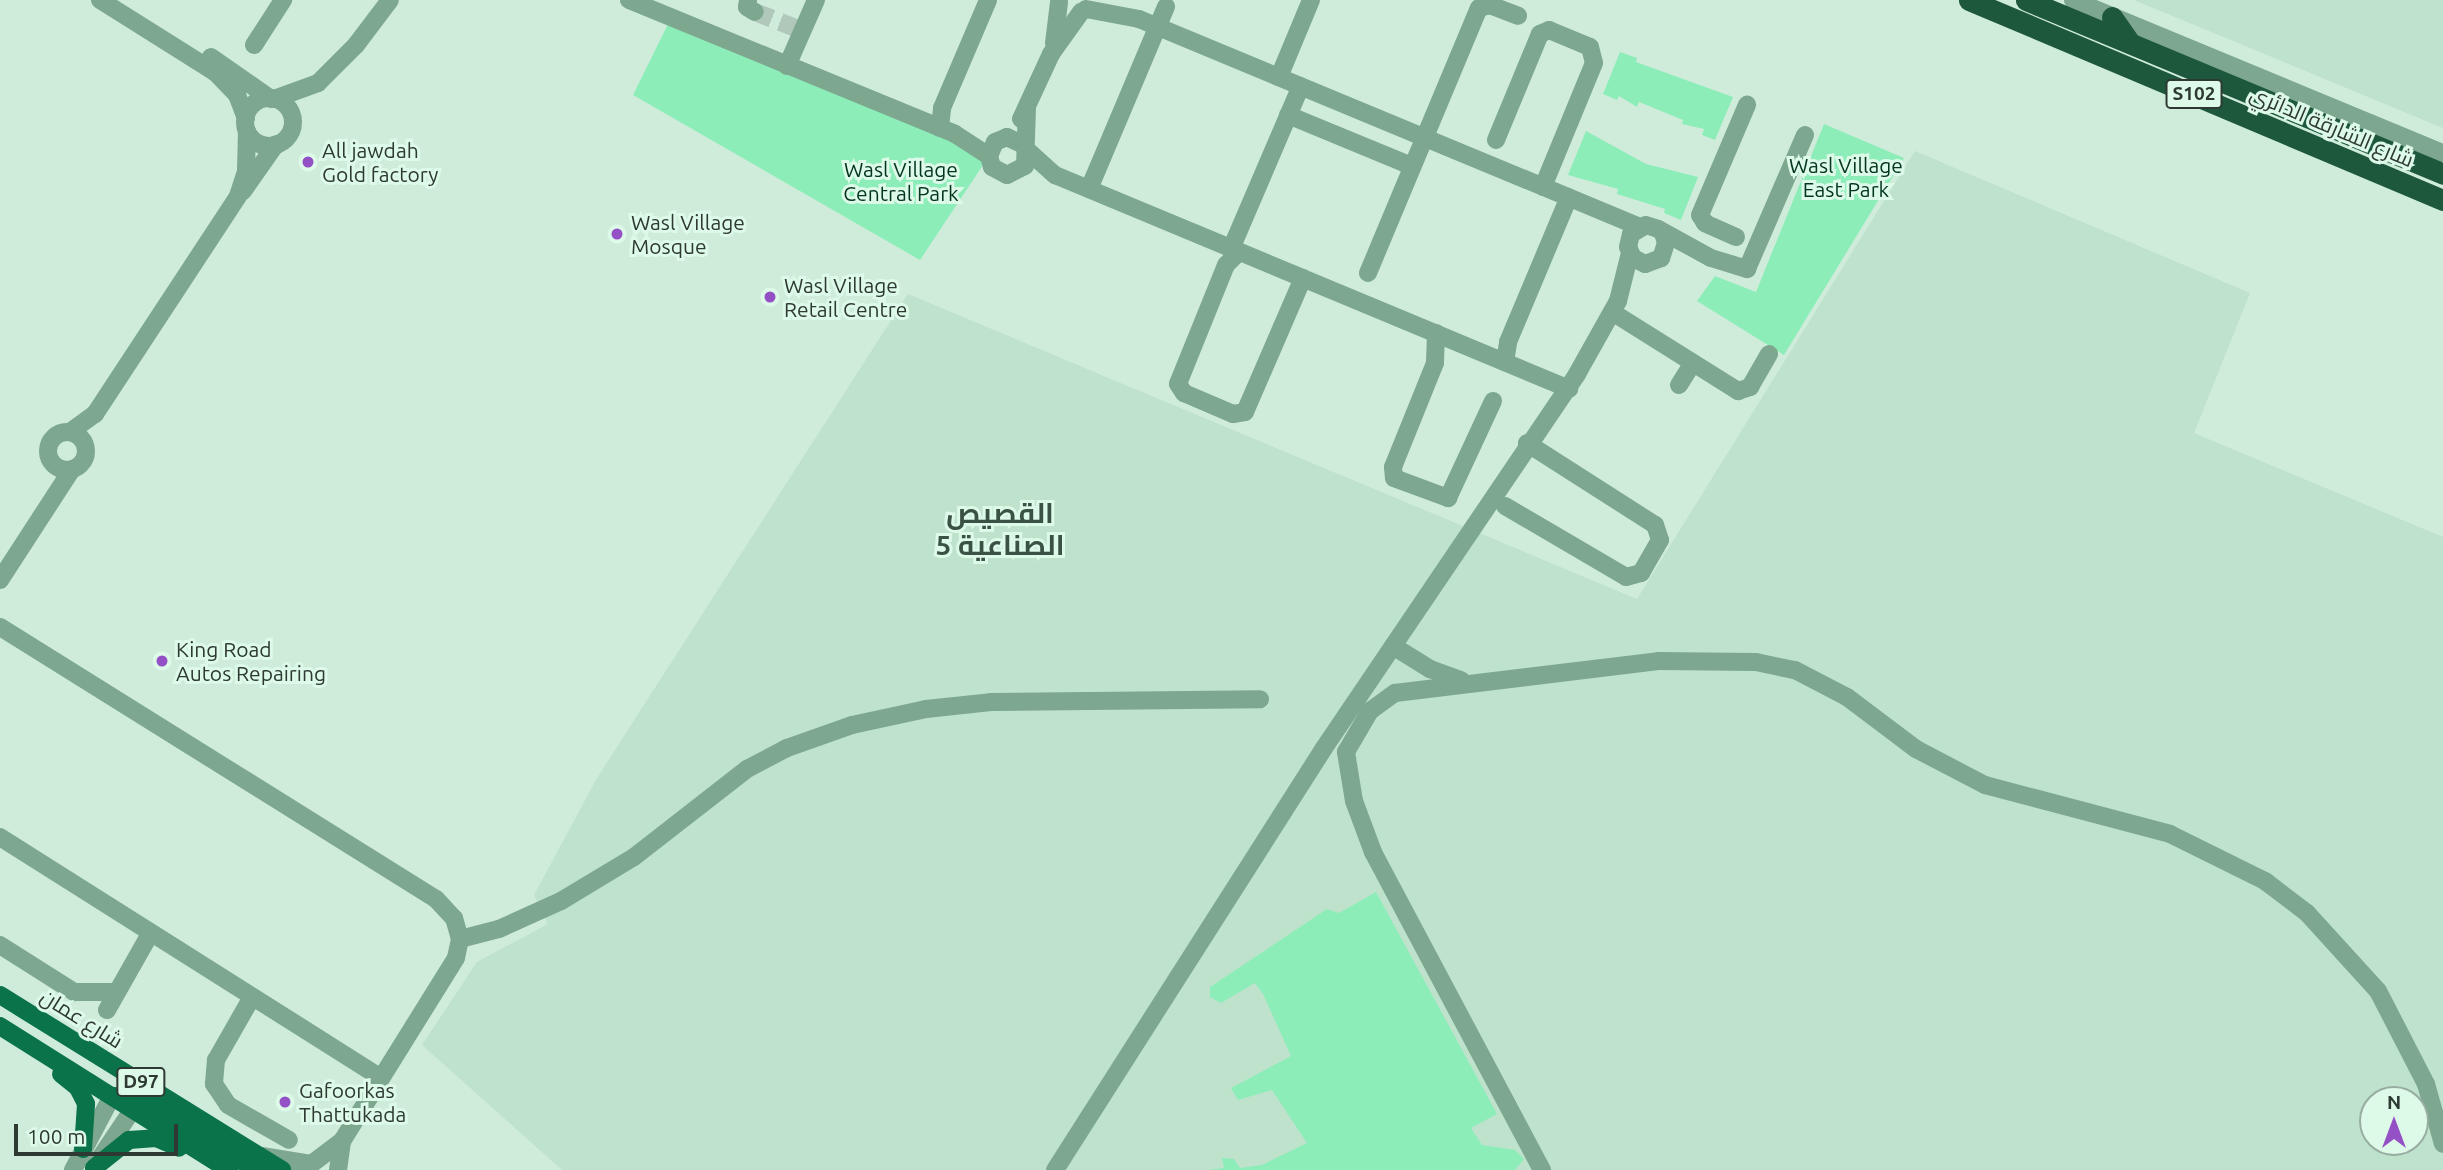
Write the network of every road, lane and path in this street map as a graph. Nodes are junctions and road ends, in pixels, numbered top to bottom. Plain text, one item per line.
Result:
1 (100, 0) edge
2 (121, 0) edge
3 (283, 0) edge
4 (390, 0) edge
5 (629, 0) edge
6 (816, 0) edge
7 (988, 0) edge
8 (1108, 0) edge
9 (1311, 0) edge
10 (1969, 0) edge
11 (2026, 0) edge
12 (2073, 0) edge
13 (1059, 1) edge
14 (1166, 6) dead end
15 (665, 7) edge
16 (1087, 7) edge
17 (1518, 16) dead end
18 (2112, 17) junction
19 (1139, 19) junction
20 (1157, 27) junction
21 (2130, 43) junction
22 (254, 45) dead end
23 (1051, 54) junction
24 (788, 66) junction
25 (1279, 77) junction
26 (318, 83) junction
27 (1301, 86) junction
28 (272, 99) junction
29 (1747, 105) dead end
30 (1027, 109) junction
31 (1289, 115) junction
32 (294, 123) junction
33 (246, 125) junction
34 (947, 131) junction
35 (1805, 135) dead end
36 (1424, 137) junction
37 (1496, 140) dead end
38 (276, 144) junction
39 (995, 145) junction
40 (1025, 148) junction
41 (2387, 150) junction
42 (2443, 153) edge
43 (2443, 162) edge
44 (1412, 166) junction
45 (1017, 173) junction
46 (2443, 174) edge
47 (1055, 175) junction
48 (1543, 187) junction
49 (1088, 189) junction
50 (238, 196) junction
51 (1569, 197) junction
52 (2443, 200) edge
53 (1592, 207) junction
54 (1640, 227) junction
55 (1663, 233) junction
56 (1736, 237) dead end
57 (1235, 250) junction
58 (1629, 250) junction
59 (1711, 258) junction
60 (1656, 260) junction
61 (1368, 273) dead end
62 (1303, 278) junction
63 (1615, 307) junction
64 (1436, 333) junction
65 (1769, 354) dead end
66 (136, 356) junction
67 (1505, 362) junction
68 (1693, 363) junction
69 (1679, 386) dead end
70 (1567, 392) junction
71 (1493, 401) dead end
72 (71, 432) junction
73 (1527, 443) junction
74 (87, 448) junction
75 (49, 457) junction
76 (72, 469) junction
77 (1505, 506) dead end
78 (0, 561) edge
79 (0, 580) edge
80 (0, 616) edge
81 (6, 629) edge
82 (1393, 646) junction
83 (1471, 682) junction
84 (1260, 699) dead end
85 (0, 837) edge
86 (459, 931) junction
87 (150, 934) junction
88 (0, 945) edge
89 (114, 992) junction
90 (0, 995) edge
91 (252, 997) junction
92 (107, 1010) dead end
93 (0, 1027) edge
94 (16, 1037) junction
95 (381, 1079) junction
96 (112, 1096) junction
97 (140, 1097) junction
98 (289, 1140) dead end
99 (342, 1141) junction
100 (2443, 1144) edge
101 (83, 1149) junction
102 (256, 1162) edge
103 (93, 1169) edge
104 (73, 1170) edge
105 (219, 1170) edge
106 (229, 1170) edge
107 (282, 1170) edge
108 (338, 1170) edge
109 (1055, 1170) edge
110 (1542, 1170) edge

1 - 33 street
2 - 28 street
3 - 22 street
4 - 26 street
5 - 15 street
6 - 24 street
7 - 34 street
8 - 19 street
9 - 25 street
10 - 52 highway, شارع الشارقة الدائري / S102
11 - 21 highway, شارع الشارقة الدائري / S102
12 - 18 street
13 - 16 street
13 - 23 street
14 - 20 street
15 - 24 street
16 - 19 street
16 - 23 street
17 - 36 street
18 - 21 highway
18 - 42 street
19 - 20 street
20 - 25 street
20 - 49 street
21 - 41 highway, شارع الشارقة الدائري / S102
23 - 30 street
24 - 34 street
25 - 27 street
26 - 28 street
26 - 32 street
27 - 31 street
27 - 36 street
28 - 32 street
28 - 33 street
29 - 56 street
30 - 39 street
30 - 40 street
31 - 44 street
31 - 57 street
32 - 38 street
33 - 38 street
33 - 50 street
34 - 39 street
35 - 59 street
36 - 44 street
36 - 48 street
37 - 48 street
38 - 50 street
39 - 40 street
39 - 45 street
40 - 45 street
40 - 47 street
41 - 43 highway
41 - 46 highway, شارع الشارقة الدائري / S102
44 - 61 street
45 - 47 street
47 - 49 street
48 - 51 street
49 - 57 street
50 - 66 street
51 - 53 street
51 - 67 street
53 - 54 street
53 - 58 street
54 - 55 street
54 - 58 street
55 - 59 street
55 - 60 street
57 - 62 street
57 - 62 street
58 - 60 street
58 - 63 street
59 - 60 street
60 - 63 street
62 - 64 street
63 - 68 street
63 - 70 street
64 - 67 street
64 - 71 street
65 - 68 street
66 - 72 street
66 - 74 street
67 - 70 street
68 - 69 street
70 - 73 street
72 - 74 street
72 - 75 street
73 - 77 street
73 - 82 street
74 - 76 street
75 - 76 street
75 - 78 street
76 - 79 street
80 - 81 street
81 - 86 street
82 - 83 street
82 - 109 street
83 - 100 street
83 - 110 street
84 - 86 street
85 - 87 street
86 - 95 street
87 - 89 street
87 - 91 street
88 - 89 street
89 - 92 street
90 - 97 main road, شارع عمان / D97
91 - 95 street
91 - 98 street
93 - 94 main road, D97
94 - 96 main road, D97
94 - 101 main road
95 - 99 street
96 - 97 main road
96 - 101 street
97 - 102 main road
97 - 103 street
97 - 106 main road, شارع عمان / D97
99 - 102 street
99 - 108 street
101 - 104 street
102 - 107 main road
103 - 105 main road

